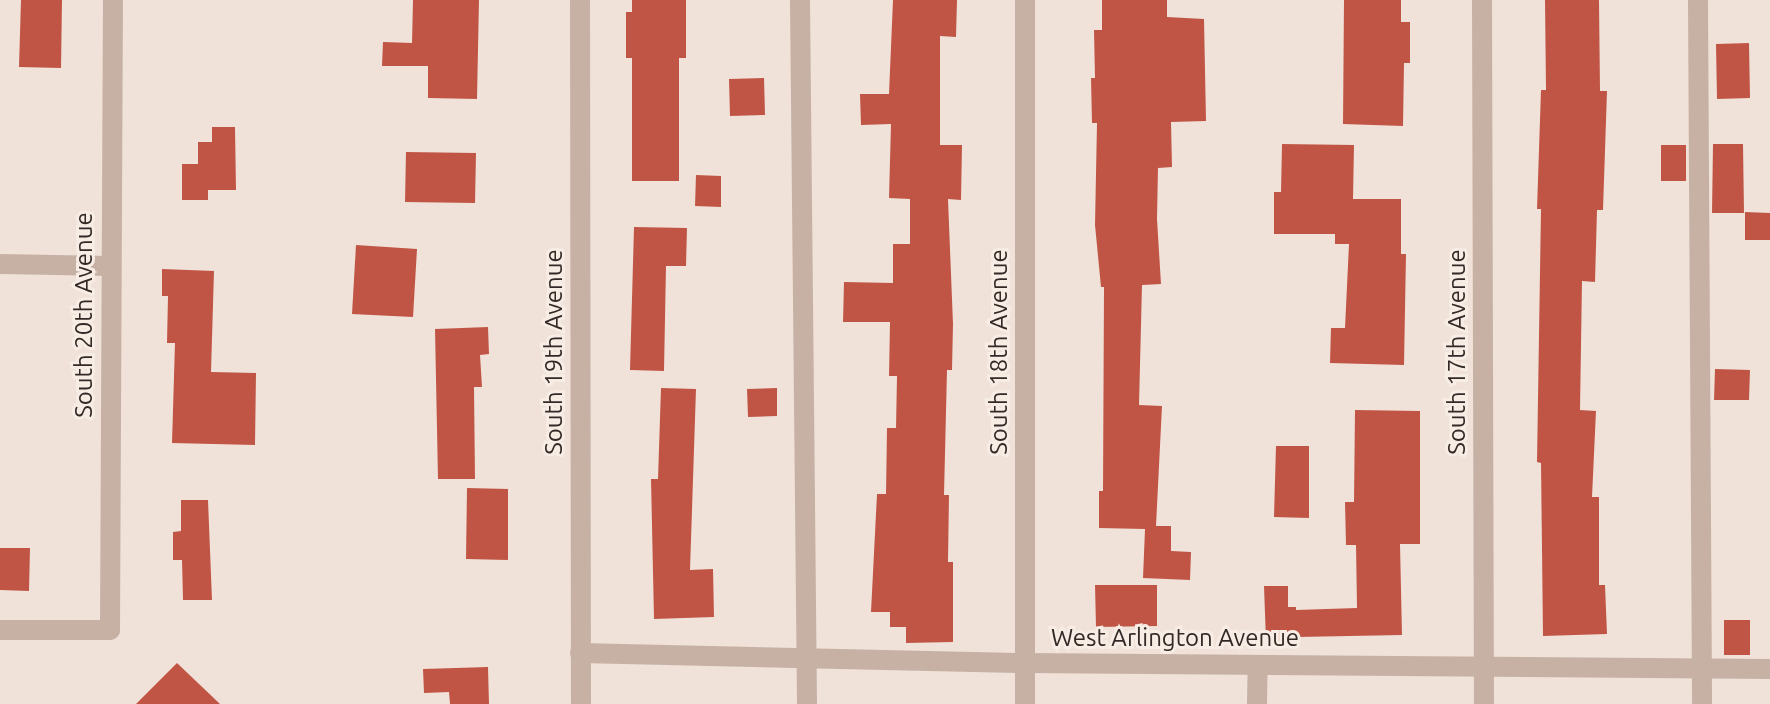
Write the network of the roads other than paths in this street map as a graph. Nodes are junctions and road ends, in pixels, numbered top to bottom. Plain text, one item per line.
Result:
1 (113, 0) edge
2 (580, 0) edge
3 (800, 0) edge
4 (1025, 0) edge
5 (1482, 0) edge
6 (1698, 0) edge
7 (0, 264) edge
8 (110, 266) junction
9 (0, 630) edge
10 (580, 653) junction
11 (807, 658) junction
12 (1024, 663) junction
13 (1258, 665) junction
14 (1484, 666) junction
15 (1701, 668) junction
16 (1770, 669) edge
17 (581, 704) edge
18 (807, 704) edge
19 (1025, 704) edge
20 (1257, 704) edge
21 (1484, 704) edge
22 (1702, 704) edge

1 - 8 street, South 20th Avenue
2 - 10 street, South 19th Avenue
3 - 11 street
4 - 12 street, South 18th Avenue
5 - 14 street, South 17th Avenue
6 - 15 street
7 - 8 street
8 - 9 street, South 20th Avenue
10 - 11 street, West Arlington Avenue
10 - 17 street, South 19th Avenue
11 - 12 street, West Arlington Avenue
11 - 18 street
12 - 13 street, West Arlington Avenue
12 - 19 street, South 18th Avenue
13 - 14 street, West Arlington Avenue
13 - 20 street
14 - 15 street, West Arlington Avenue
14 - 21 street, South 17th Avenue
15 - 16 street, West Arlington Avenue
15 - 22 street

